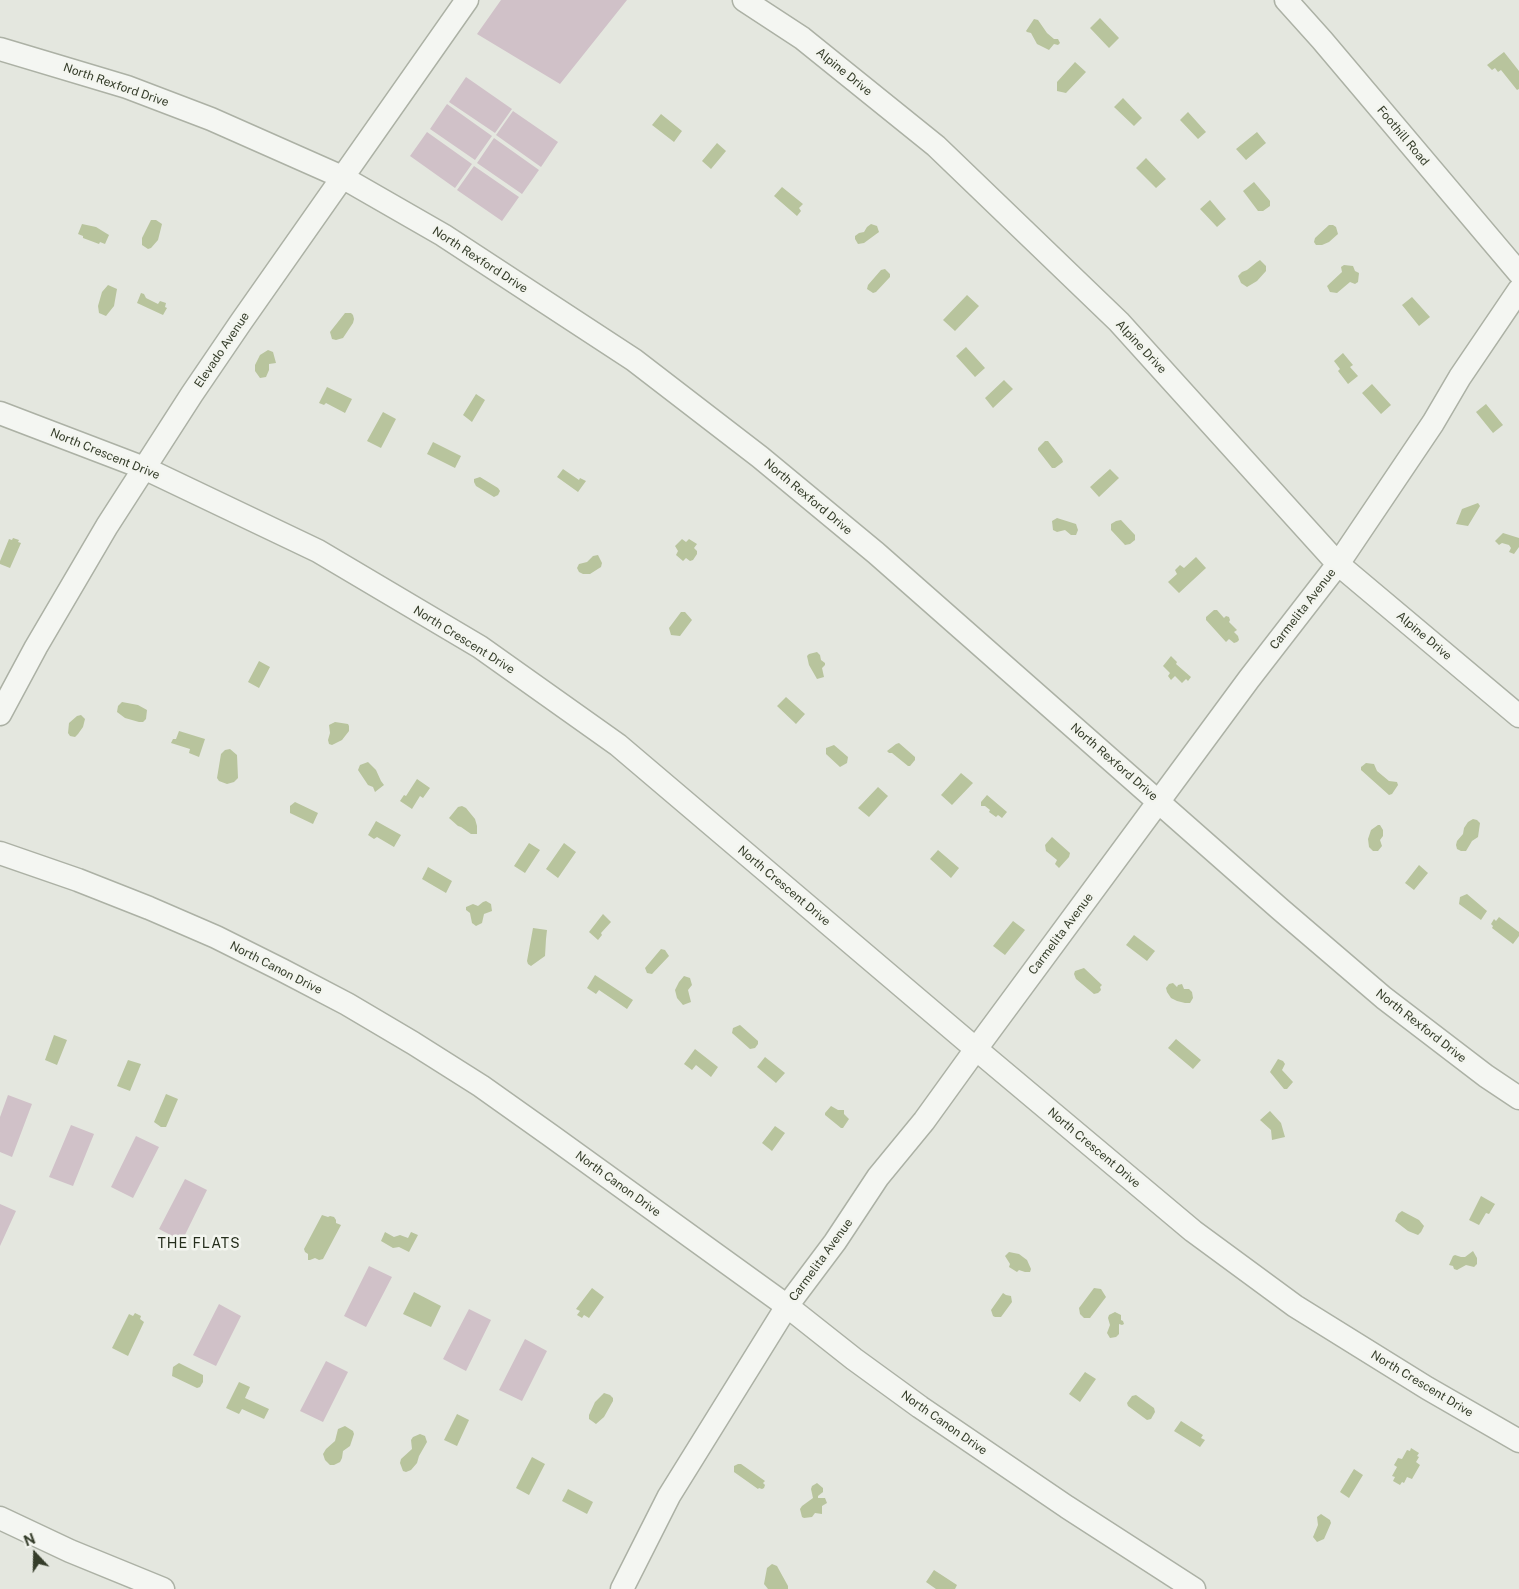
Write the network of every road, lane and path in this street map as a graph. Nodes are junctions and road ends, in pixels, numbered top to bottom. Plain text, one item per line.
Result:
1 (467, 0) edge
2 (744, 0) edge
3 (1286, 0) edge
4 (0, 49) edge
5 (342, 177) junction
6 (1519, 273) edge
7 (1519, 290) edge
8 (0, 413) edge
9 (144, 468) junction
10 (1338, 564) junction
11 (0, 714) edge
12 (1519, 716) edge
13 (1159, 802) junction
14 (0, 853) edge
15 (976, 1049) junction
16 (1519, 1098) edge
17 (787, 1306) junction
18 (1519, 1441) edge
19 (0, 1518) edge
20 (163, 1589) edge
21 (622, 1589) edge
22 (1194, 1589) edge

1 - 5 street, Elevado Avenue
2 - 10 street, Alpine Drive
3 - 6 street, Foothill Road
4 - 5 street, North Rexford Drive
5 - 9 street, Elevado Avenue
5 - 13 street, North Rexford Drive
7 - 10 street, Carmelita Avenue
8 - 9 street, North Crescent Drive
9 - 11 street, Elevado Avenue
9 - 15 street, North Crescent Drive
10 - 12 street, Alpine Drive
10 - 13 street, Carmelita Avenue
13 - 15 street, Carmelita Avenue
13 - 16 street, North Rexford Drive
14 - 17 street, North Canon Drive
15 - 17 street, Carmelita Avenue
15 - 18 street, North Crescent Drive
17 - 21 street, Carmelita Avenue
17 - 22 street, North Canon Drive
19 - 20 street

